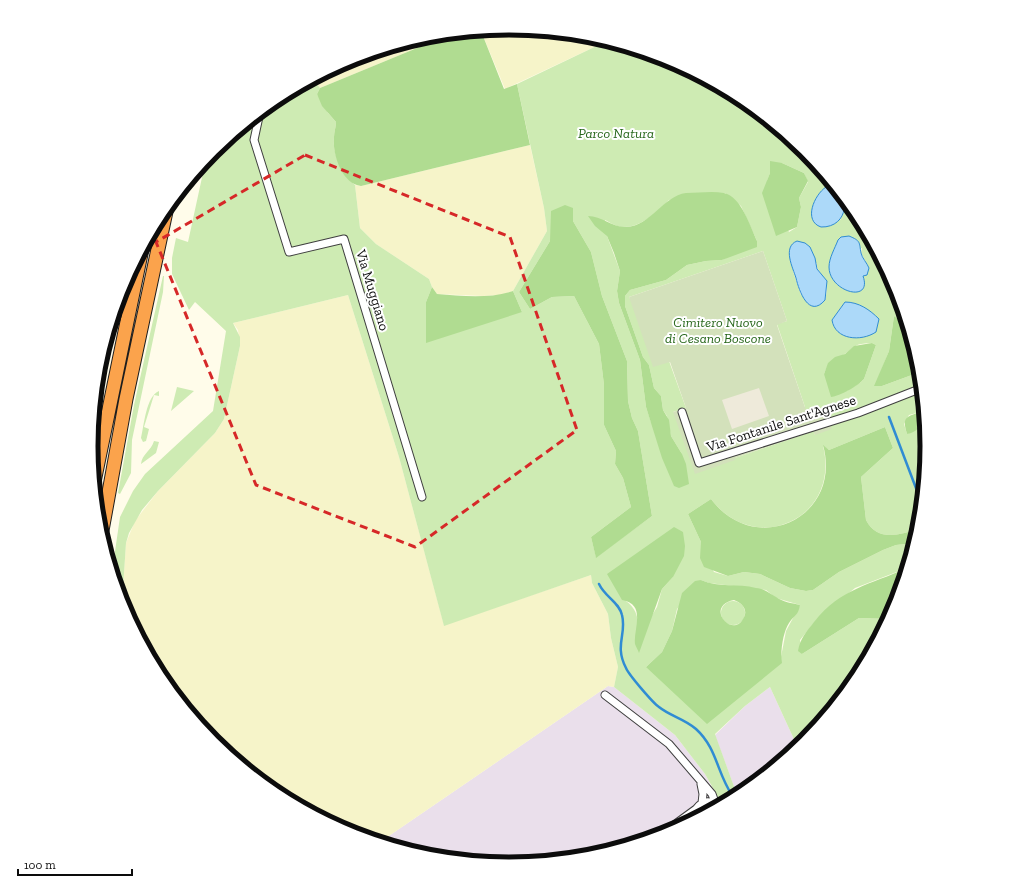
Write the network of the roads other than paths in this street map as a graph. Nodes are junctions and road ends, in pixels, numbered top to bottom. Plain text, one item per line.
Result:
1 (258, 120) edge
2 (162, 226) edge
3 (138, 268) edge
4 (917, 390) edge
5 (682, 412) dead end
6 (98, 463) edge
7 (422, 497) dead end
8 (104, 520) edge
9 (605, 695) dead end
10 (701, 784) junction
11 (716, 803) edge
12 (713, 804) edge
13 (699, 806) junction
14 (698, 812) edge
15 (679, 821) edge

1 - 7 street, Via Muggiano
2 - 8 highway
3 - 6 highway
4 - 5 street, Via Fontanile Sant'Agnese
9 - 10 street
10 - 11 street
10 - 13 street
12 - 13 street
13 - 14 street
13 - 15 street

